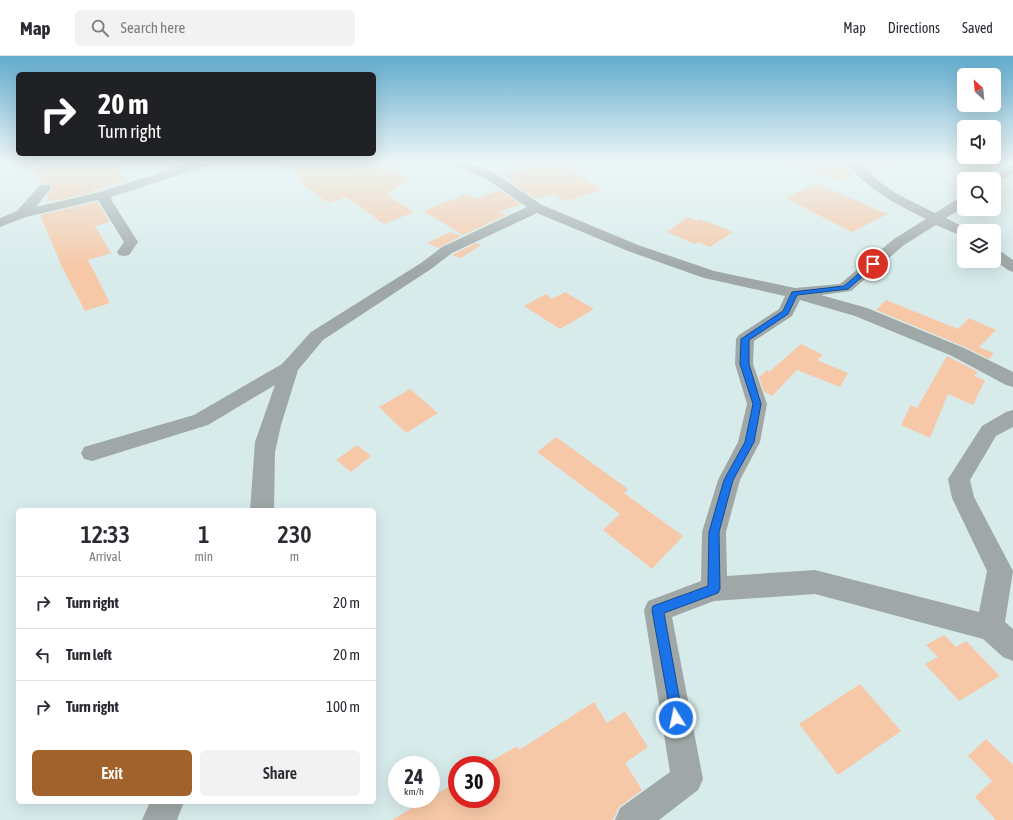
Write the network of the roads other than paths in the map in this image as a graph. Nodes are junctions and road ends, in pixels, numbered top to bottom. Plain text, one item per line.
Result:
1 (37, 197) edge
2 (97, 197) edge
3 (104, 197) edge
4 (520, 197) edge
5 (892, 197) edge
6 (957, 206) edge
7 (537, 208) junction
8 (22, 214) junction
9 (936, 220) junction
10 (0, 223) edge
11 (957, 230) edge
12 (124, 252) dead end
13 (1001, 258) edge
14 (1013, 267) edge
15 (795, 293) junction
16 (289, 368) junction
17 (1013, 380) edge
18 (1013, 417) edge
19 (92, 452) dead end
20 (262, 508) edge
21 (714, 589) junction
22 (990, 628) junction
23 (1013, 647) edge
24 (167, 804) edge
25 (159, 820) edge
26 (632, 820) edge

1 - 8 street
2 - 8 street
3 - 12 street
4 - 7 street
5 - 9 street
6 - 9 street
7 - 15 street
7 - 16 street
8 - 10 street
9 - 11 street
9 - 15 street
13 - 14 street
15 - 17 street
15 - 21 street
16 - 19 street
16 - 20 street
18 - 22 street
21 - 22 street
21 - 26 street
22 - 23 street
24 - 25 street

